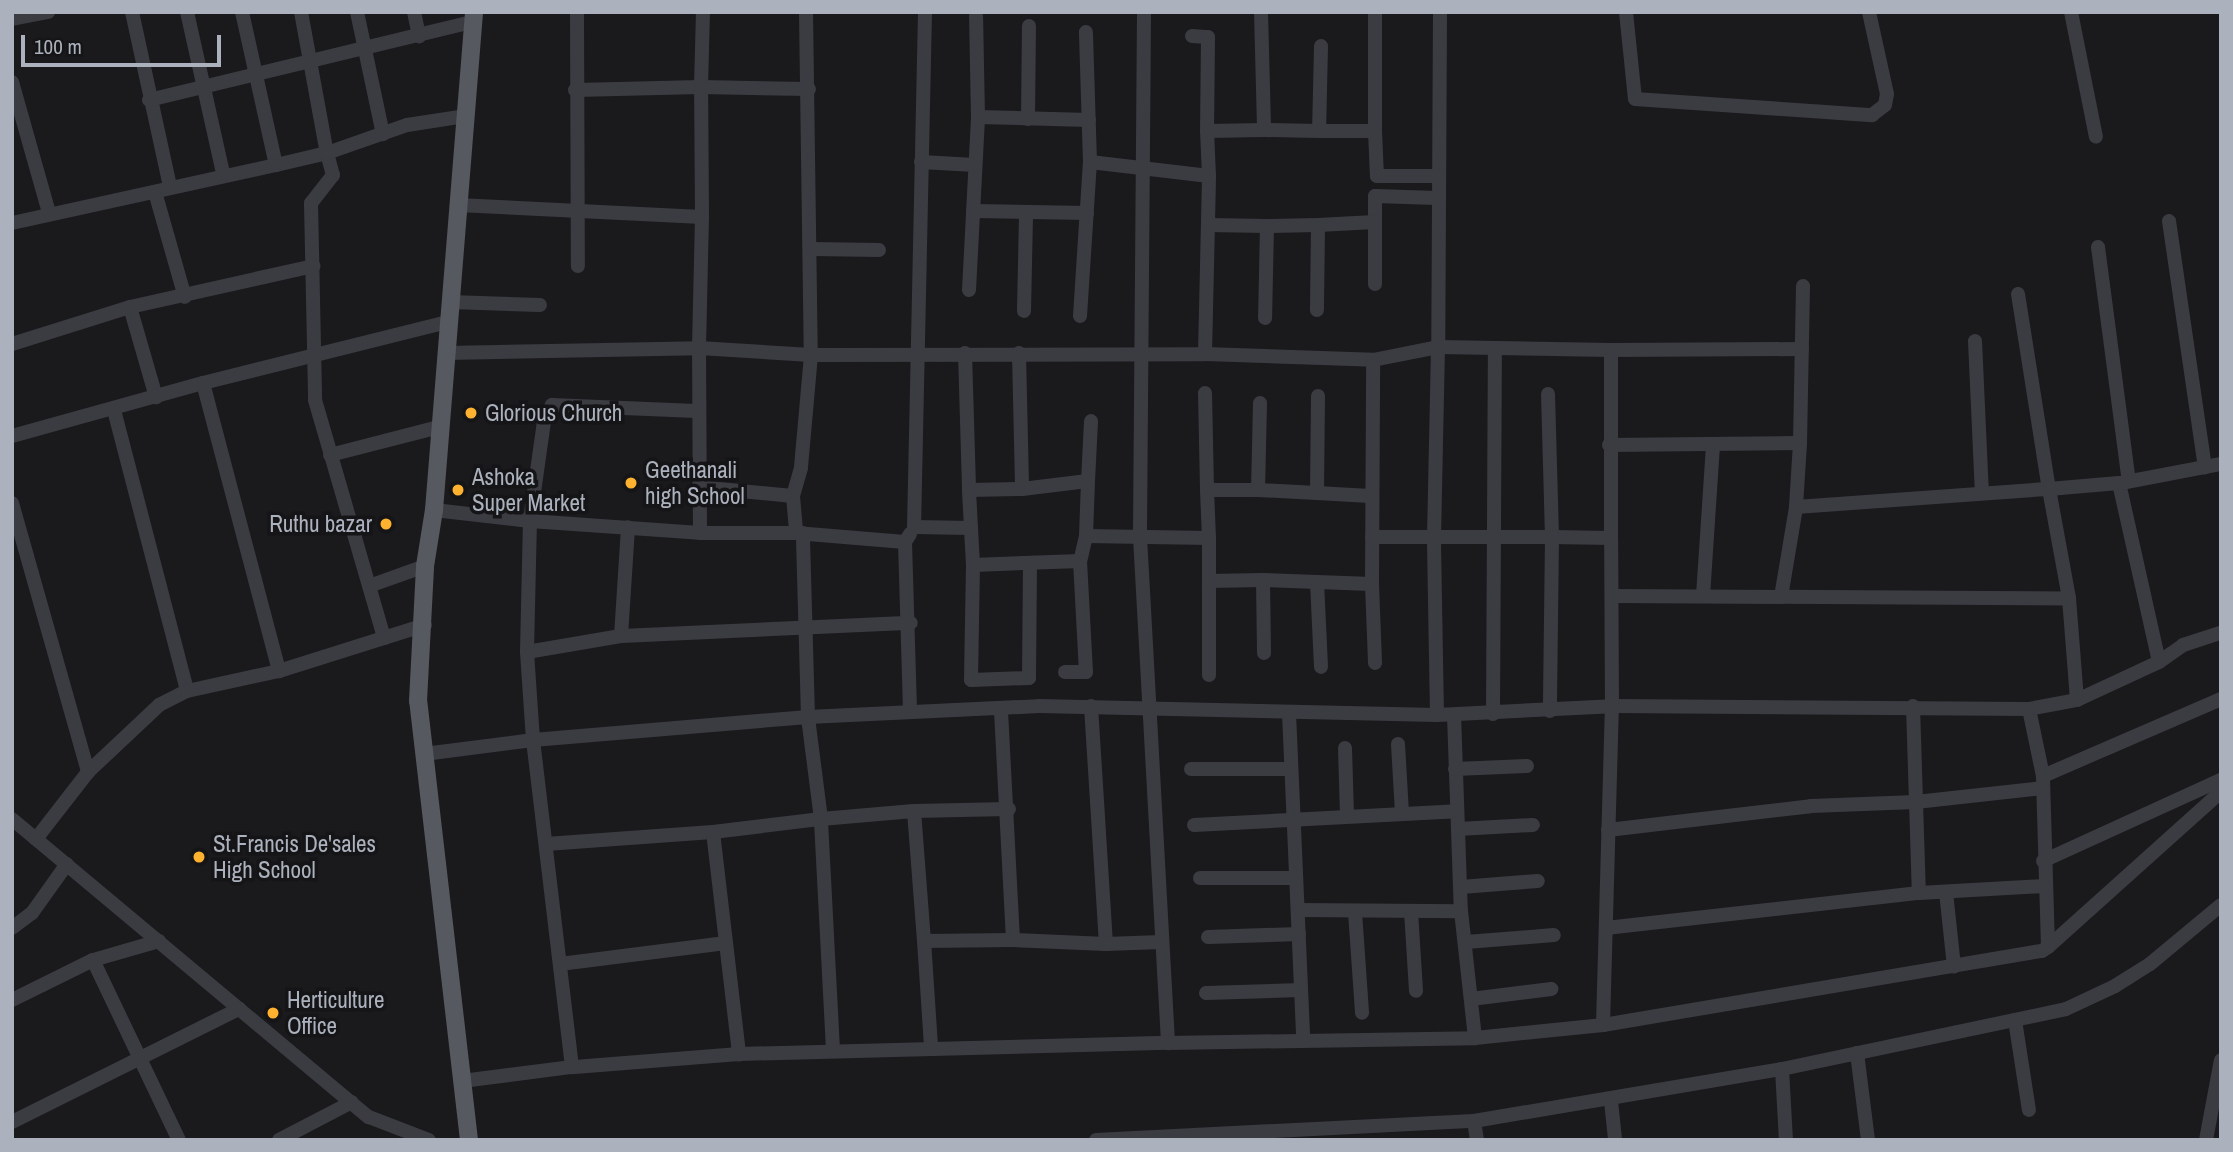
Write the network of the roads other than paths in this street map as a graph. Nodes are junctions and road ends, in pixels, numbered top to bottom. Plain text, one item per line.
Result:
1 (48, 12) edge
2 (132, 12) edge
3 (187, 12) edge
4 (242, 12) edge
5 (301, 12) edge
6 (357, 12) edge
7 (414, 12) edge
8 (577, 12) edge
9 (703, 12) edge
10 (806, 12) edge
11 (925, 12) edge
12 (1144, 12) edge
13 (1261, 12) edge
14 (1374, 12) edge
15 (1440, 12) edge
16 (1626, 12) edge
17 (1869, 12) edge
18 (2071, 12) edge
19 (976, 16) dead end
20 (473, 17) edge
21 (12, 19) edge
22 (1029, 26) dead end
23 (1086, 32) dead end
24 (419, 36) junction
25 (1192, 36) dead end
26 (1321, 46) dead end
27 (364, 47) junction
28 (309, 63) junction
29 (256, 76) junction
30 (12, 82) edge
31 (701, 87) junction
32 (201, 88) junction
33 (809, 89) junction
34 (575, 90) junction
35 (149, 100) junction
36 (466, 116) junction
37 (978, 117) junction
38 (1028, 119) junction
39 (1089, 120) junction
40 (1264, 130) junction
41 (1207, 131) junction
42 (1319, 131) junction
43 (1375, 131) junction
44 (383, 134) junction
45 (2096, 136) dead end
46 (327, 153) junction
47 (921, 162) junction
48 (1090, 162) junction
49 (276, 165) junction
50 (975, 165) junction
51 (1146, 168) junction
52 (223, 173) junction
53 (1209, 176) junction
54 (1438, 176) junction
55 (170, 187) junction
56 (155, 192) junction
57 (1437, 198) junction
58 (457, 205) junction
59 (580, 211) junction
60 (973, 211) junction
61 (1026, 212) junction
62 (49, 213) junction
63 (1087, 213) junction
64 (702, 216) junction
65 (2169, 221) dead end
66 (1375, 222) junction
67 (12, 223) edge
68 (1208, 225) junction
69 (1318, 225) junction
70 (1267, 226) junction
71 (2098, 247) dead end
72 (812, 249) junction
73 (879, 250) dead end
74 (313, 266) junction
75 (578, 266) dead end
76 (1375, 284) dead end
77 (1803, 286) dead end
78 (969, 290) dead end
79 (2018, 294) dead end
80 (186, 297) junction
81 (450, 302) junction
82 (540, 305) dead end
83 (130, 307) junction
84 (1317, 310) dead end
85 (1024, 311) dead end
86 (1080, 316) dead end
87 (1265, 318) dead end
88 (448, 322) junction
89 (1975, 341) dead end
90 (12, 344) edge
91 (1438, 347) junction
92 (699, 348) junction
93 (1611, 349) junction
94 (1802, 349) junction
95 (1495, 350) junction
96 (1143, 351) junction
97 (915, 352) junction
98 (446, 353) junction
99 (965, 353) junction
100 (1019, 353) junction
101 (1205, 354) junction
102 (312, 355) junction
103 (811, 355) junction
104 (1373, 360) junction
105 (203, 383) junction
106 (1205, 393) dead end
107 (1548, 394) dead end
108 (1318, 396) dead end
109 (156, 397) junction
110 (1260, 403) dead end
111 (114, 410) junction
112 (696, 411) junction
113 (1091, 421) dead end
114 (439, 427) junction
115 (12, 436) edge
116 (1800, 443) junction
117 (1609, 445) junction
118 (1713, 446) junction
119 (330, 454) junction
120 (2221, 464) edge
121 (2205, 467) junction
122 (1088, 481) junction
123 (2124, 482) junction
124 (698, 487) junction
125 (1021, 489) junction
126 (2049, 489) junction
127 (969, 490) junction
128 (1207, 490) junction
129 (1258, 490) junction
130 (1317, 493) junction
131 (1983, 493) junction
132 (793, 496) junction
133 (1370, 496) junction
134 (12, 503) edge
135 (1796, 507) junction
136 (433, 510) junction
137 (530, 521) junction
138 (628, 527) junction
139 (914, 527) junction
140 (971, 528) junction
141 (700, 533) junction
142 (799, 533) junction
143 (1086, 536) junction
144 (1140, 537) junction
145 (1372, 537) junction
146 (1434, 537) junction
147 (1494, 537) junction
148 (1552, 537) junction
149 (1209, 538) junction
150 (1611, 538) junction
151 (905, 542) junction
152 (1080, 561) junction
153 (1030, 564) junction
154 (973, 565) junction
155 (425, 566) junction
156 (1263, 580) junction
157 (1209, 582) junction
158 (1317, 582) junction
159 (1373, 584) junction
160 (372, 585) junction
161 (1612, 596) junction
162 (1703, 596) junction
163 (1781, 597) junction
164 (2069, 598) junction
165 (911, 623) junction
166 (425, 625) junction
167 (803, 625) junction
168 (2221, 633) edge
169 (621, 636) junction
170 (384, 638) junction
171 (527, 652) junction
172 (1264, 653) dead end
173 (2158, 662) junction
174 (1375, 663) dead end
175 (1321, 667) dead end
176 (279, 671) junction
177 (1065, 671) dead end
178 (1209, 676) dead end
179 (187, 691) junction
180 (2221, 699) edge
181 (2077, 700) junction
182 (1091, 706) junction
183 (1612, 706) junction
184 (1913, 706) junction
185 (1001, 709) junction
186 (1150, 709) junction
187 (2029, 709) junction
188 (911, 710) junction
189 (1550, 711) junction
190 (1289, 713) junction
191 (1493, 714) junction
192 (1437, 715) junction
193 (1454, 715) junction
194 (808, 717) junction
195 (533, 740) junction
196 (1398, 744) dead end
197 (1345, 748) dead end
198 (424, 754) junction
199 (1527, 766) dead end
200 (1191, 769) dead end
201 (1289, 769) junction
202 (1455, 769) junction
203 (88, 772) junction
204 (2221, 780) edge
205 (2043, 782) junction
206 (2221, 792) edge
207 (1916, 802) junction
208 (1009, 809) junction
209 (914, 811) junction
210 (1457, 811) junction
211 (1402, 814) junction
212 (1347, 816) junction
213 (12, 819) edge
214 (821, 819) junction
215 (1291, 819) junction
216 (1194, 825) dead end
217 (1532, 825) dead end
218 (1458, 829) junction
219 (1608, 830) junction
220 (713, 832) junction
221 (36, 839) junction
222 (546, 844) junction
223 (2043, 862) junction
224 (67, 864) junction
225 (1199, 878) dead end
226 (1295, 878) junction
227 (1538, 881) dead end
228 (1461, 887) junction
229 (2044, 887) junction
230 (1945, 892) junction
231 (1919, 893) junction
232 (2221, 905) edge
233 (1298, 911) junction
234 (1411, 911) junction
235 (1461, 911) junction
236 (1356, 912) junction
237 (2214, 916) edge
238 (12, 928) edge
239 (1606, 928) junction
240 (1299, 934) junction
241 (1554, 935) dead end
242 (1208, 937) dead end
243 (1013, 940) junction
244 (159, 941) junction
245 (924, 941) junction
246 (1161, 942) junction
247 (1466, 942) junction
248 (726, 943) junction
249 (1106, 944) junction
250 (2048, 947) junction
251 (93, 960) junction
252 (560, 964) junction
253 (1954, 967) junction
254 (1551, 989) dead end
255 (1301, 990) junction
256 (1416, 992) dead end
257 (1206, 993) dead end
258 (1471, 999) junction
259 (12, 1000) edge
260 (239, 1009) junction
261 (1362, 1013) dead end
262 (2015, 1020) junction
263 (1602, 1025) junction
264 (1475, 1038) junction
265 (1303, 1039) junction
266 (1168, 1043) junction
267 (931, 1046) junction
268 (833, 1050) junction
269 (1857, 1053) junction
270 (739, 1054) junction
271 (140, 1059) junction
272 (2221, 1060) edge
273 (572, 1067) junction
274 (1782, 1069) junction
275 (462, 1081) junction
276 (1611, 1101) junction
277 (352, 1102) junction
278 (2029, 1110) dead end
279 (1474, 1121) junction
280 (12, 1122) edge
281 (1321, 1135) edge
282 (179, 1140) edge
283 (279, 1140) edge
284 (429, 1140) edge
285 (469, 1140) edge
286 (1096, 1140) edge
287 (1477, 1140) edge
288 (1615, 1140) edge
289 (1786, 1140) edge
290 (1868, 1140) edge
291 (2206, 1140) edge

1 - 21 street
2 - 35 street
3 - 32 street
4 - 29 street
5 - 28 street
6 - 27 street
7 - 24 street
8 - 34 street
9 - 31 street
10 - 33 street
11 - 47 street
12 - 51 street
13 - 40 street
14 - 43 street
15 - 54 street
16 - 17 street
18 - 45 street
19 - 37 street
20 - 24 street
20 - 36 main road
22 - 38 street
23 - 39 street
24 - 27 street
25 - 41 street
26 - 42 street
27 - 28 street
27 - 44 street
28 - 29 street
28 - 46 street
29 - 32 street
29 - 49 street
30 - 62 street
31 - 33 street
31 - 34 street
31 - 64 street
32 - 35 street
32 - 52 street
33 - 72 street
34 - 59 street
35 - 55 street
36 - 44 street
36 - 58 main road
37 - 38 street
37 - 50 street
38 - 39 street
39 - 48 street
40 - 41 street
40 - 42 street
41 - 53 street
42 - 43 street
43 - 54 street
44 - 46 street
46 - 49 street
46 - 74 street
47 - 50 street
47 - 97 street
48 - 51 street
48 - 63 street
49 - 52 street
50 - 60 street
51 - 53 street
51 - 96 street
52 - 55 street
53 - 68 street
54 - 57 street
55 - 56 street
56 - 62 street
56 - 80 street
57 - 66 street
57 - 91 street
58 - 59 street
58 - 81 main road
59 - 64 street
59 - 75 street
60 - 61 street
60 - 78 street
61 - 63 street
61 - 85 street
62 - 67 street
63 - 86 street
64 - 92 street
65 - 121 street
66 - 69 street
66 - 76 street
68 - 70 street
68 - 101 street
69 - 70 street
69 - 84 street
70 - 87 street
71 - 123 street
72 - 73 street
72 - 103 street
74 - 80 street
74 - 102 street
77 - 94 street
79 - 126 street
80 - 83 street
81 - 82 street
81 - 88 main road
83 - 90 street
83 - 109 street
88 - 98 main road
88 - 102 street
89 - 131 street
91 - 95 street
91 - 104 street
91 - 146 street
92 - 98 street
92 - 103 street
92 - 112 street
93 - 94 street
93 - 95 street
93 - 117 street
94 - 116 street
95 - 147 street
96 - 100 street
96 - 101 street
96 - 144 street
97 - 99 street
97 - 103 street
97 - 139 street
98 - 114 main road
99 - 100 street
99 - 127 street
100 - 125 street
101 - 104 street
102 - 105 street
102 - 119 street
103 - 132 street
104 - 133 street
105 - 109 street
105 - 176 street
106 - 128 street
107 - 148 street
108 - 130 street
109 - 111 street
110 - 129 street
111 - 115 street
111 - 179 street
112 - 124 street
112 - 137 street
113 - 122 street
114 - 119 street
114 - 136 main road
116 - 118 street
116 - 135 street
117 - 118 street
117 - 150 street
118 - 162 street
119 - 160 street
120 - 121 street
121 - 123 street
122 - 125 street
122 - 143 street
123 - 126 street
123 - 173 street
124 - 132 street
124 - 141 street
125 - 127 street
126 - 131 street
126 - 164 street
127 - 140 street
128 - 129 street
128 - 149 street
129 - 130 street
130 - 133 street
131 - 135 street
132 - 142 street
133 - 145 street
134 - 203 street
135 - 163 street
136 - 137 street
136 - 155 main road
137 - 138 street
137 - 171 street
138 - 141 street
138 - 169 street
139 - 140 street
139 - 151 street
140 - 154 street
141 - 142 street
142 - 151 street
142 - 167 street
143 - 144 street
143 - 152 street
144 - 149 street
144 - 186 street
145 - 146 street
145 - 159 street
146 - 147 street
146 - 192 street
147 - 148 street
147 - 191 street
148 - 150 street
148 - 189 street
149 - 157 street
150 - 161 street
151 - 165 street
152 - 153 street
152 - 177 street
153 - 154 street
153 - 154 street
155 - 160 street
155 - 166 main road
156 - 157 street
156 - 158 street
156 - 172 street
157 - 178 street
158 - 159 street
158 - 175 street
159 - 174 street
160 - 170 street
161 - 162 street
161 - 183 street
162 - 163 street
163 - 164 street
164 - 181 street
165 - 167 street
165 - 188 street
166 - 170 street
166 - 198 main road
167 - 169 street
167 - 194 street
168 - 173 street
169 - 171 street
170 - 176 street
171 - 195 street
173 - 181 street
176 - 179 street
179 - 203 street
180 - 205 street
181 - 187 street
182 - 185 street
182 - 186 street
182 - 249 street
183 - 184 street
183 - 189 street
183 - 219 street
184 - 187 street
184 - 207 street
185 - 188 street
185 - 208 street
186 - 190 street
186 - 246 street
187 - 205 street
188 - 194 street
189 - 191 street
190 - 192 street
190 - 201 street
191 - 193 street
192 - 193 street
193 - 202 street
194 - 195 street
194 - 214 street
195 - 198 street
195 - 222 street
196 - 211 street
197 - 212 street
198 - 275 main road
199 - 202 street
200 - 201 street
201 - 215 street
202 - 210 street
203 - 221 street
204 - 223 street
205 - 207 street
205 - 223 street
206 - 250 street
207 - 219 street
207 - 231 street
208 - 209 street
208 - 243 street
209 - 214 street
209 - 245 street
210 - 211 street
210 - 218 street
211 - 212 street
212 - 215 street
213 - 221 street
214 - 220 street
214 - 268 street
215 - 216 street
215 - 226 street
217 - 218 street
218 - 228 street
219 - 239 street
220 - 222 street
220 - 248 street
221 - 224 street
222 - 252 street
223 - 229 street
224 - 238 street
224 - 244 street
225 - 226 street
226 - 233 street
227 - 228 street
228 - 235 street
229 - 230 street
229 - 250 street
230 - 231 street
230 - 253 street
231 - 239 street
232 - 237 street
233 - 236 street
233 - 240 street
234 - 235 street
234 - 236 street
234 - 256 street
235 - 247 street
236 - 261 street
237 - 262 street
239 - 263 street
240 - 242 street
240 - 255 street
241 - 247 street
243 - 245 street
243 - 249 street
244 - 251 street
244 - 260 street
245 - 267 street
246 - 249 street
246 - 266 street
247 - 258 street
248 - 252 street
248 - 270 street
250 - 253 street
251 - 259 street
251 - 271 street
252 - 273 street
253 - 263 street
254 - 258 street
255 - 257 street
255 - 265 street
258 - 264 street
260 - 271 street
260 - 277 street
262 - 269 street
262 - 278 street
263 - 264 street
264 - 265 street
265 - 266 street
266 - 267 street
267 - 268 street
268 - 270 street
269 - 274 street
269 - 290 street
270 - 273 street
271 - 280 street
271 - 282 street
272 - 291 street
273 - 275 street
274 - 276 street
274 - 289 street
275 - 285 main road
276 - 279 street
276 - 288 street
277 - 283 street
277 - 284 street
279 - 281 street
279 - 287 street
281 - 286 street

